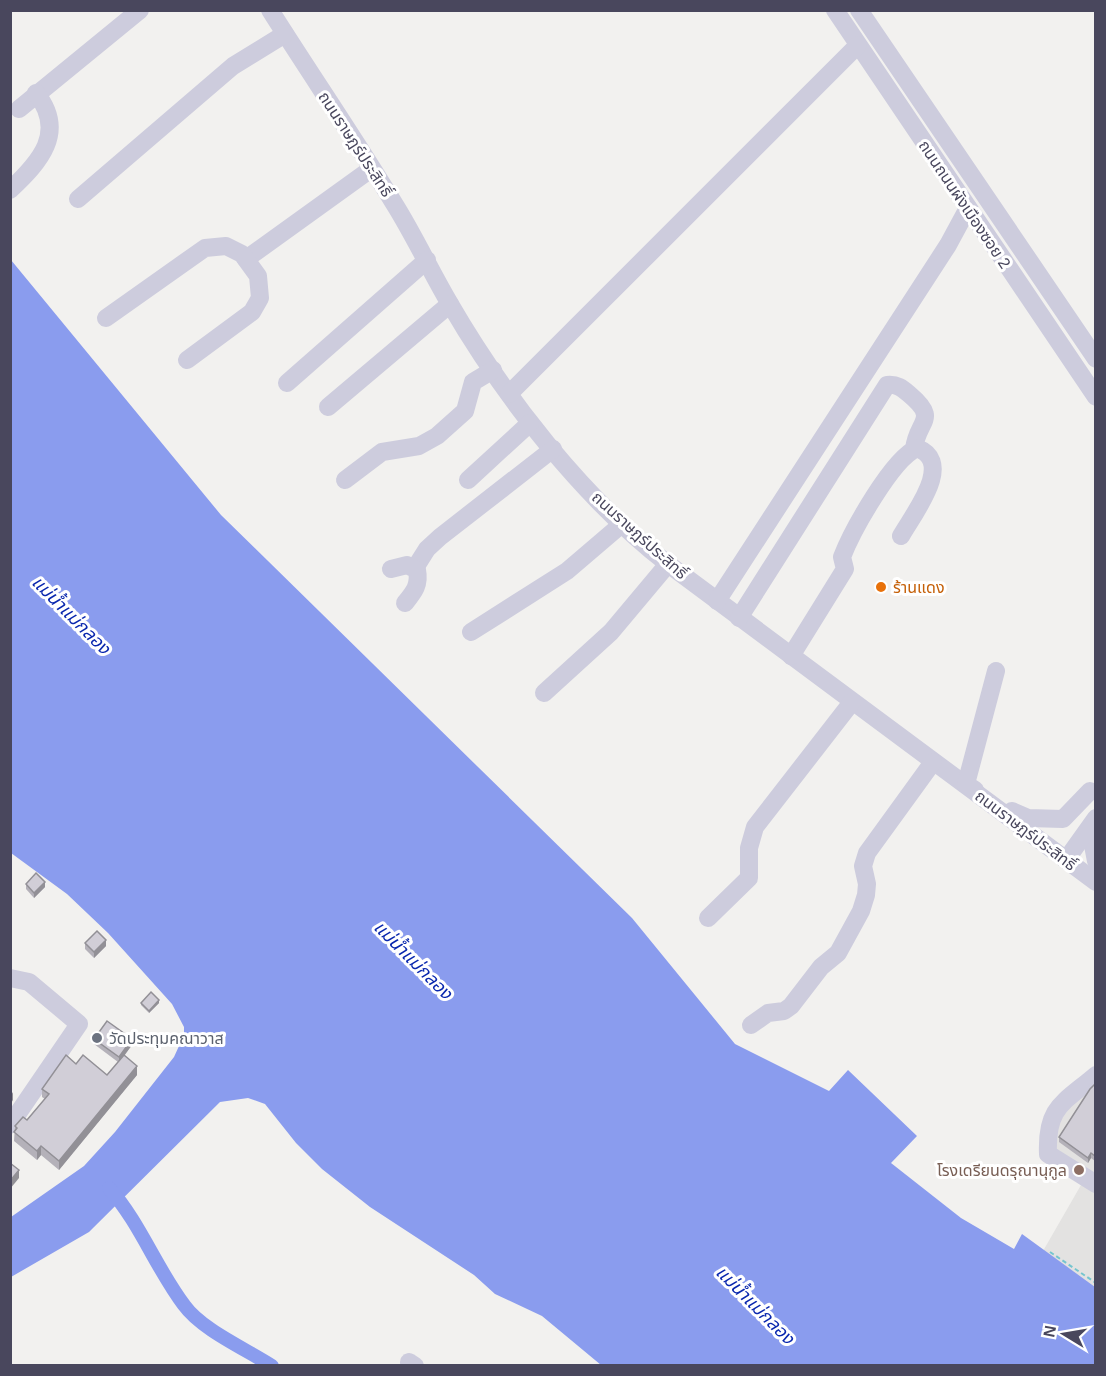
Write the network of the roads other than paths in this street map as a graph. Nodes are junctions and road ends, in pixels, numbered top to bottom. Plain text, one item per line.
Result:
1 (140, 10) edge
2 (270, 10) edge
3 (835, 10) edge
4 (859, 10) edge
5 (285, 34) junction
6 (858, 45) junction
7 (36, 93) junction
8 (19, 109) dead end
9 (371, 169) junction
10 (10, 190) edge
11 (78, 199) dead end
12 (990, 203) junction
13 (971, 212) junction
14 (246, 259) junction
15 (427, 261) junction
16 (450, 304) junction
17 (106, 318) dead end
18 (1095, 359) edge
19 (187, 360) dead end
20 (493, 370) junction
21 (287, 383) dead end
22 (509, 394) junction
23 (1095, 397) edge
24 (328, 407) dead end
25 (530, 423) junction
26 (553, 449) junction
27 (914, 449) junction
28 (345, 480) dead end
29 (468, 480) dead end
30 (622, 524) junction
31 (902, 536) dead end
32 (668, 564) junction
33 (415, 568) junction
34 (391, 569) dead end
35 (717, 601) junction
36 (405, 603) dead end
37 (739, 618) junction
38 (471, 632) dead end
39 (791, 656) junction
40 (996, 671) dead end
41 (544, 693) dead end
42 (852, 702) junction
43 (933, 762) junction
44 (966, 784) junction
45 (1093, 787) edge
46 (1095, 818) edge
47 (1095, 825) edge
48 (1051, 848) junction
49 (1066, 860) junction
50 (1095, 861) edge
51 (1095, 882) edge
52 (708, 918) dead end
53 (10, 978) edge
54 (751, 1025) dead end
55 (1095, 1075) edge
56 (10, 1125) edge
57 (1095, 1184) edge

1 - 7 street
2 - 5 street, ถนนราษฎร์ประสิทธิ์
3 - 6 street, ถนนถนนผังเมืองซอย 2
4 - 12 street, ถนนถนนผังเมืองซอย 2
5 - 9 street, ถนนราษฎร์ประสิทธิ์
5 - 11 street
6 - 13 street, ถนนถนนผังเมืองซอย 2
6 - 22 street
7 - 8 street
7 - 10 street
9 - 14 street
9 - 15 street, ถนนราษฎร์ประสิทธิ์
12 - 13 street
12 - 18 street, ถนนถนนผังเมืองซอย 2
13 - 23 street, ถนนถนนผังเมืองซอย 2
13 - 35 street
14 - 17 street
14 - 19 street
15 - 16 street, ถนนราษฎร์ประสิทธิ์
15 - 21 street
16 - 20 street, ถนนราษฎร์ประสิทธิ์
16 - 24 street
20 - 22 street, ถนนราษฎร์ประสิทธิ์
20 - 28 street
22 - 25 street, ถนนราษฎร์ประสิทธิ์
25 - 26 street, ถนนราษฎร์ประสิทธิ์
25 - 29 street
26 - 30 street, ถนนราษฎร์ประสิทธิ์
26 - 33 street
27 - 31 street
27 - 37 street
27 - 39 street
30 - 32 street, ถนนราษฎร์ประสิทธิ์
30 - 38 street
32 - 35 street, ถนนราษฎร์ประสิทธิ์
32 - 41 street
33 - 34 street
33 - 36 street
35 - 37 street, ถนนราษฎร์ประสิทธิ์
37 - 39 street, ถนนราษฎร์ประสิทธิ์
39 - 42 street, ถนนราษฎร์ประสิทธิ์
40 - 44 street
42 - 43 street, ถนนราษฎร์ประสิทธิ์
42 - 52 street
43 - 44 street, ถนนราษฎร์ประสิทธิ์
43 - 54 street
44 - 45 street
44 - 48 street, ถนนราษฎร์ประสิทธิ์
45 - 48 street
46 - 49 street
47 - 50 street
48 - 49 street, ถนนราษฎร์ประสิทธิ์
49 - 51 street, ถนนราษฎร์ประสิทธิ์
53 - 56 street
55 - 57 street

